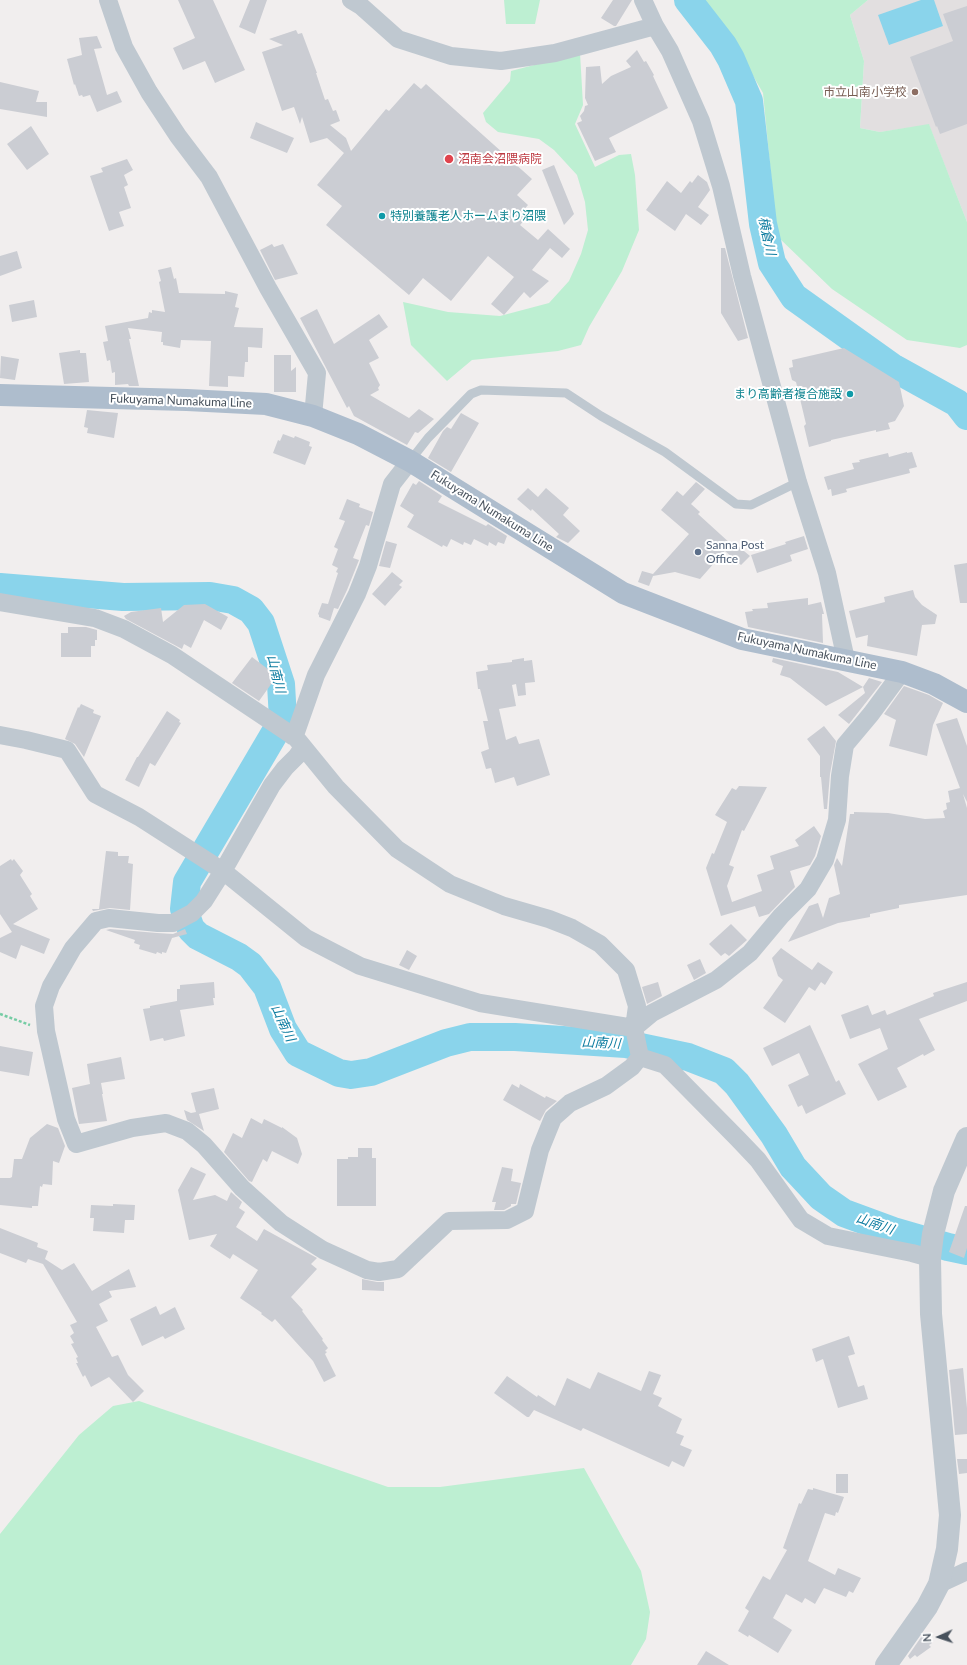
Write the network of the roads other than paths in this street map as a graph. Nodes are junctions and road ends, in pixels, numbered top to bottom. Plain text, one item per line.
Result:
1 (108, 0) edge
2 (351, 0) edge
3 (642, 0) edge
4 (655, 26) junction
5 (0, 395) edge
6 (313, 416) junction
7 (410, 461) junction
8 (798, 482) junction
9 (0, 602) edge
10 (846, 660) junction
11 (902, 672) junction
12 (967, 702) edge
13 (0, 735) edge
14 (297, 741) junction
15 (223, 871) junction
16 (634, 1028) junction
17 (640, 1057) junction
18 (967, 1138) edge
19 (930, 1258) junction
20 (967, 1570) edge
21 (939, 1584) junction
22 (886, 1665) edge

1 - 6 street
2 - 4 street
3 - 4 street
4 - 8 street
5 - 6 main road, Fukuyama Numakuma Line
6 - 7 main road, Fukuyama Numakuma Line
7 - 8 lane
7 - 10 main road, Fukuyama Numakuma Line
7 - 14 street
8 - 10 street
9 - 14 street
10 - 11 main road, Fukuyama Numakuma Line
11 - 12 main road, Fukuyama Numakuma Line
11 - 16 street
13 - 15 street
14 - 15 street
14 - 16 street
15 - 16 street
15 - 17 street
16 - 17 street
17 - 19 street
18 - 19 street
19 - 21 street
20 - 21 street
21 - 22 street

